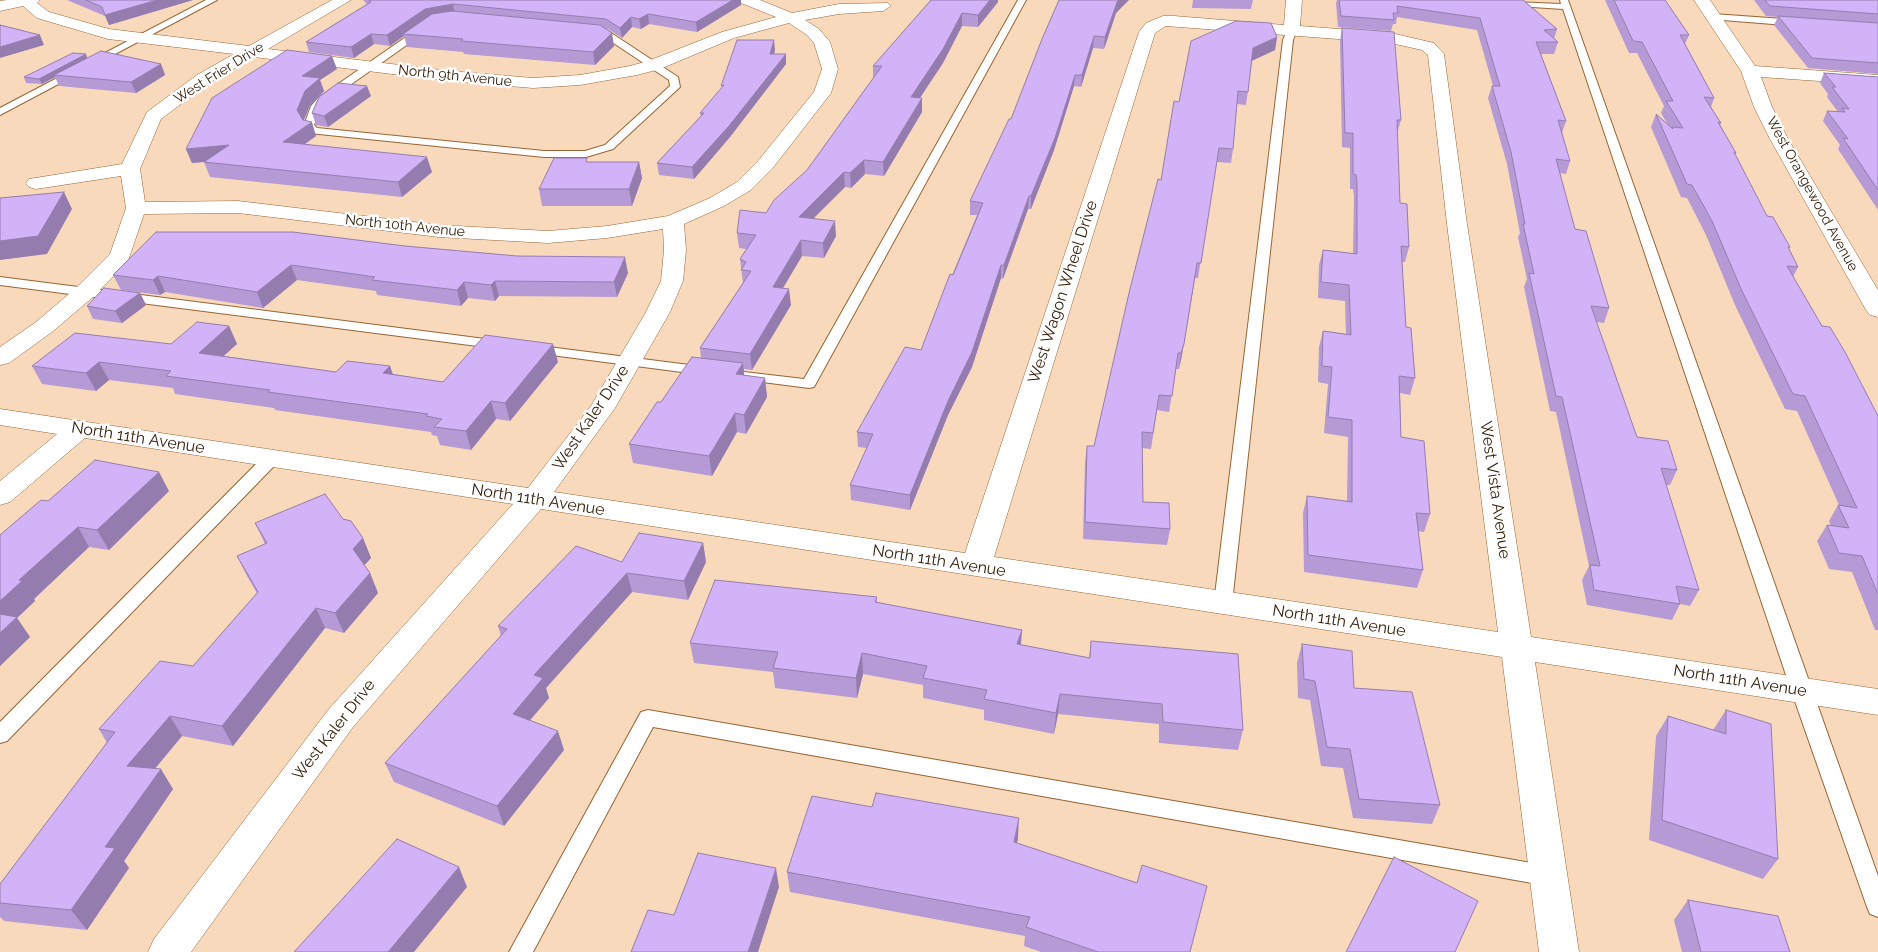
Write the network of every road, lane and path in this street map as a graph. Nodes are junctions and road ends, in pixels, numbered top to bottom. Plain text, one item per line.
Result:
1 (27, 0) edge
2 (213, 0) edge
3 (343, 0) edge
4 (746, 0) edge
5 (1022, 0) edge
6 (1294, 0) edge
7 (1471, 0) edge
8 (1702, 0) edge
9 (1565, 4) edge
10 (0, 6) edge
11 (883, 6) dead end
12 (1713, 17) junction
13 (791, 18) junction
14 (1810, 24) edge
15 (1292, 30) junction
16 (141, 38) junction
17 (251, 51) junction
18 (654, 65) junction
19 (370, 67) junction
20 (1750, 71) junction
21 (1878, 80) edge
22 (0, 112) edge
23 (130, 169) junction
24 (36, 183) dead end
25 (136, 208) junction
26 (673, 221) junction
27 (0, 281) edge
28 (85, 292) junction
29 (1878, 310) edge
30 (0, 358) edge
31 (630, 361) junction
32 (715, 372) edge
33 (734, 375) edge
34 (0, 417) edge
35 (79, 429) junction
36 (271, 459) junction
37 (0, 496) edge
38 (534, 499) junction
39 (976, 566) junction
40 (1223, 603) junction
41 (1518, 648) junction
42 (1801, 690) junction
43 (1878, 702) edge
44 (0, 735) edge
45 (1549, 876) junction
46 (1878, 907) edge
47 (168, 952) edge
48 (522, 952) edge
49 (1559, 952) edge

1 - 10 street
1 - 16 street, North 9th Avenue
2 - 16 lane
3 - 17 street, West Frier Drive
4 - 13 street
5 - 33 lane
6 - 15 street
7 - 9 lane
8 - 12 street, West Orangewood Avenue
9 - 42 lane
11 - 13 street, North 9th Avenue
12 - 14 lane
12 - 20 street, West Orangewood Avenue
13 - 18 street, North 9th Avenue
13 - 26 street
15 - 39 street, West Wagon Wheel Drive
15 - 40 lane
15 - 41 street, West Vista Avenue
16 - 17 street, North 9th Avenue
16 - 22 lane
17 - 19 street, North 9th Avenue
17 - 23 street, West Frier Drive
18 - 19 street, North 9th Avenue
18 - 19 lane
18 - 19 lane
20 - 21 street
20 - 29 street, West Orangewood Avenue
23 - 24 street
23 - 25 street
25 - 26 street, North 10th Avenue
25 - 28 street
26 - 31 street, West Kaler Drive
27 - 28 lane
28 - 30 street
28 - 31 lane
31 - 32 lane
31 - 38 street, West Kaler Drive
34 - 35 street, North 11th Avenue
35 - 36 street, North 11th Avenue
35 - 37 street
36 - 38 street, North 11th Avenue
36 - 44 lane
38 - 39 street, North 11th Avenue
38 - 47 street, West Kaler Drive
39 - 40 street, North 11th Avenue
40 - 41 street, North 11th Avenue
41 - 42 street, North 11th Avenue
41 - 45 street, West Vista Avenue
42 - 43 street, North 11th Avenue
42 - 46 lane
45 - 48 lane
45 - 49 street, West Vista Avenue

